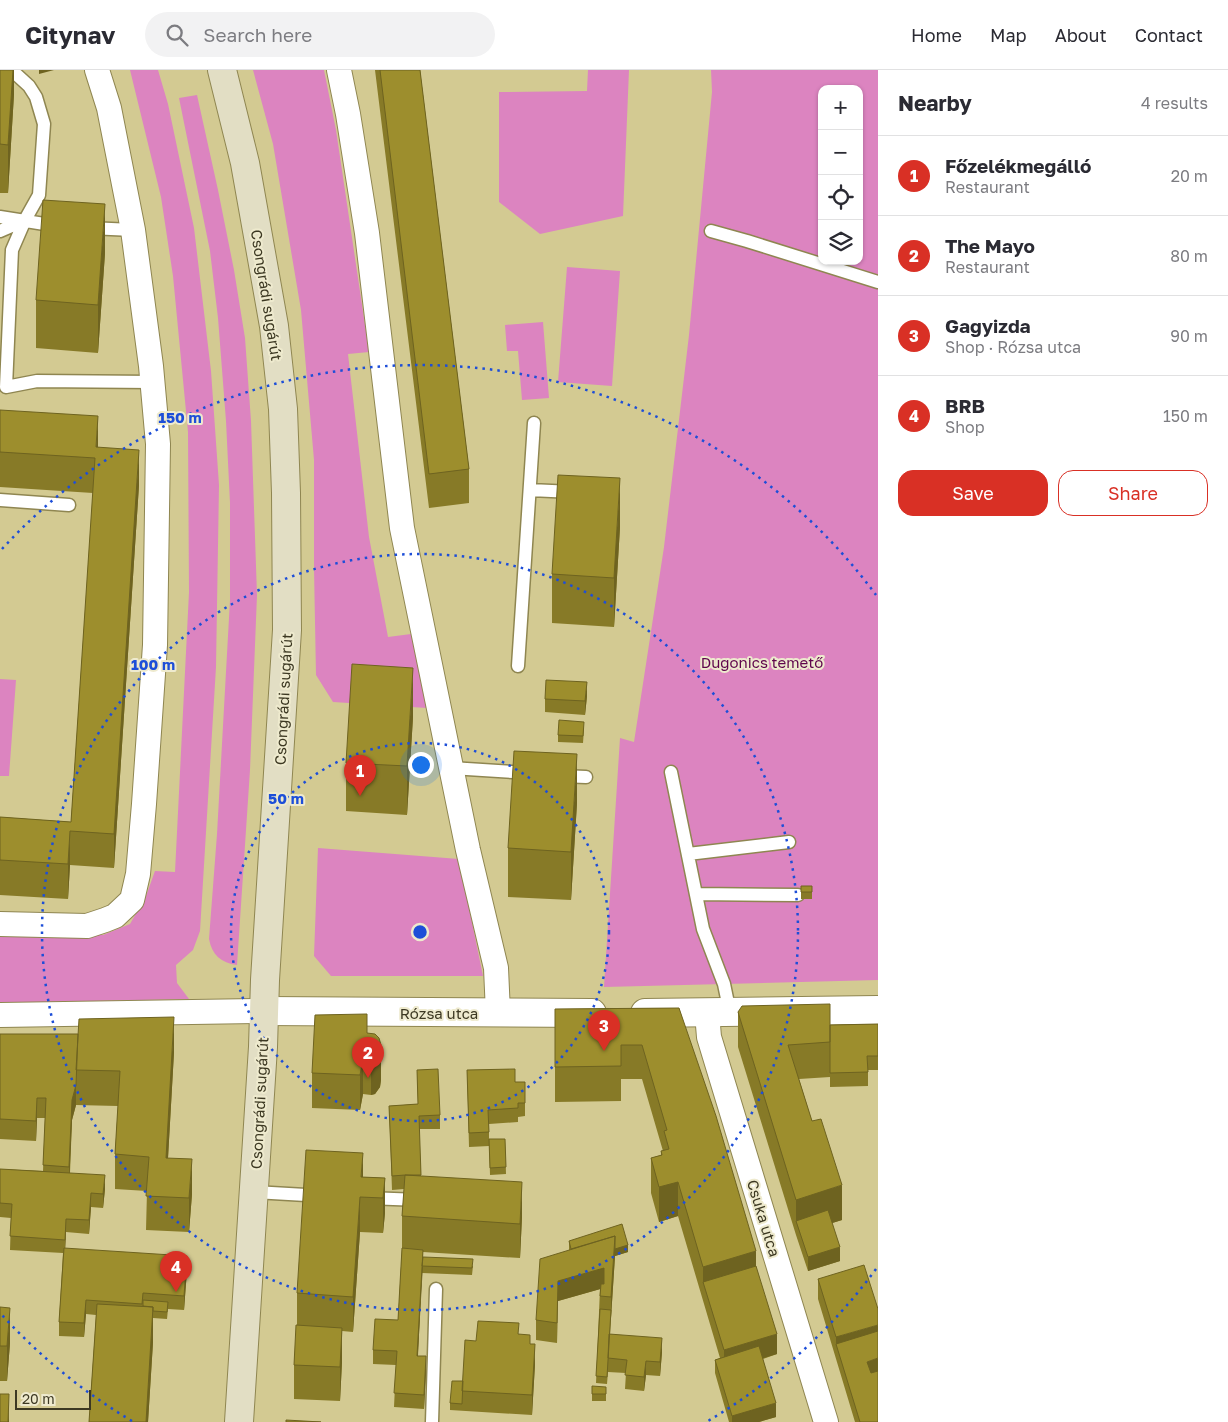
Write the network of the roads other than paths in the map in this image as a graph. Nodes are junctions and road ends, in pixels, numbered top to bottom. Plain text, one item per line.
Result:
1 (6, 70) edge
2 (97, 70) edge
3 (222, 70) edge
4 (339, 70) edge
5 (0, 218) edge
6 (25, 220) junction
7 (133, 230) junction
8 (0, 231) edge
9 (711, 231) dead end
10 (878, 282) edge
11 (153, 382) junction
12 (3, 388) edge
13 (534, 423) dead end
14 (530, 490) junction
15 (585, 493) edge
16 (0, 500) edge
17 (69, 505) dead end
18 (518, 666) dead end
19 (451, 768) junction
20 (672, 772) dead end
21 (586, 778) dead end
22 (789, 842) dead end
23 (688, 854) junction
24 (696, 894) junction
25 (798, 895) dead end
26 (0, 924) edge
27 (878, 1010) edge
28 (264, 1011) junction
29 (498, 1013) junction
30 (719, 1013) junction
31 (0, 1015) edge
32 (254, 1192) junction
33 (306, 1195) edge
34 (362, 1198) edge
35 (433, 1201) edge
36 (436, 1289) dead end
37 (239, 1422) edge
38 (432, 1422) edge
39 (826, 1422) edge

1 - 6 lane
2 - 7 street
3 - 28 main road, Csongrádi sugárút
4 - 19 street
5 - 6 lane
6 - 7 lane
6 - 8 lane
6 - 12 lane
7 - 11 street
9 - 10 lane
11 - 12 lane
11 - 26 street
13 - 14 lane
14 - 15 lane
14 - 18 lane
16 - 17 lane
19 - 21 lane
19 - 29 street
20 - 23 lane
22 - 23 lane
23 - 24 lane
24 - 25 lane
24 - 30 lane
27 - 30 street, Rózsa utca
28 - 29 street, Rózsa utca
28 - 31 street, Rózsa utca
28 - 32 main road, Csongrádi sugárút
29 - 30 street, Rózsa utca
30 - 39 street, Csuka utca
32 - 33 lane
32 - 37 main road, Csongrádi sugárút
34 - 35 lane
36 - 38 lane

